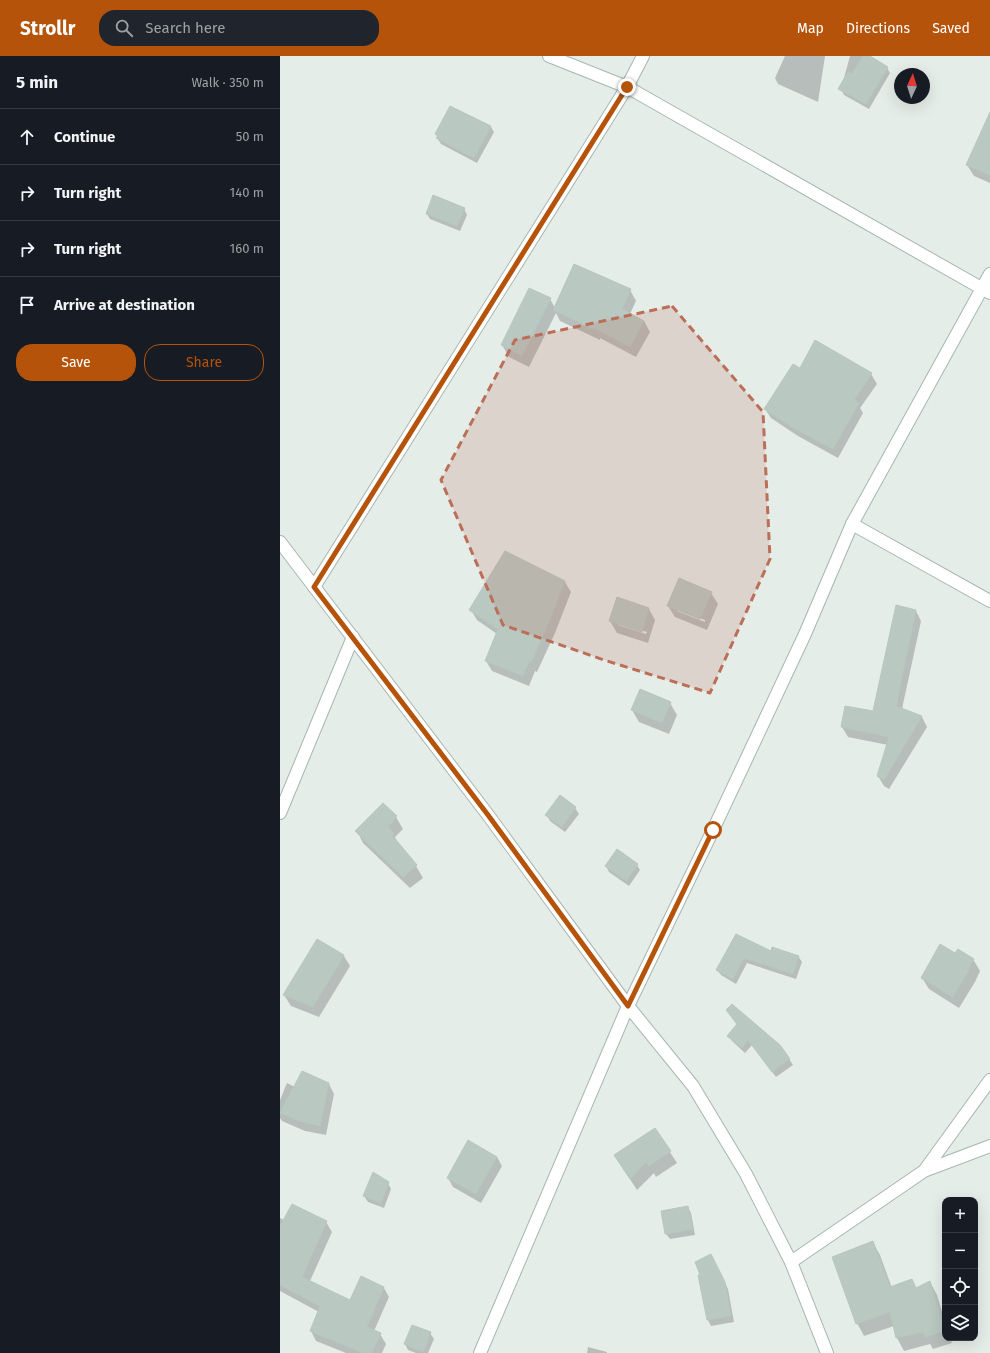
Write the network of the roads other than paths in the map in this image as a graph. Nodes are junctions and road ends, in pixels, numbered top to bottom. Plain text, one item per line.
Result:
1 (549, 56) edge
2 (643, 56) edge
3 (627, 87) junction
4 (990, 274) edge
5 (986, 291) edge
6 (852, 524) junction
7 (280, 542) edge
8 (314, 587) junction
9 (990, 601) edge
10 (353, 637) junction
11 (280, 813) edge
12 (628, 1006) junction
13 (990, 1080) edge
14 (990, 1146) edge
15 (924, 1171) junction
16 (791, 1262) junction
17 (480, 1353) edge
18 (827, 1353) edge

1 - 3 street
2 - 3 street
3 - 5 street
3 - 8 street
4 - 5 street
5 - 6 street
6 - 9 street
6 - 12 street
7 - 8 street
8 - 10 street
10 - 11 street
10 - 12 street
12 - 16 street
12 - 17 street
13 - 15 street
14 - 15 street
15 - 16 street
16 - 18 street

